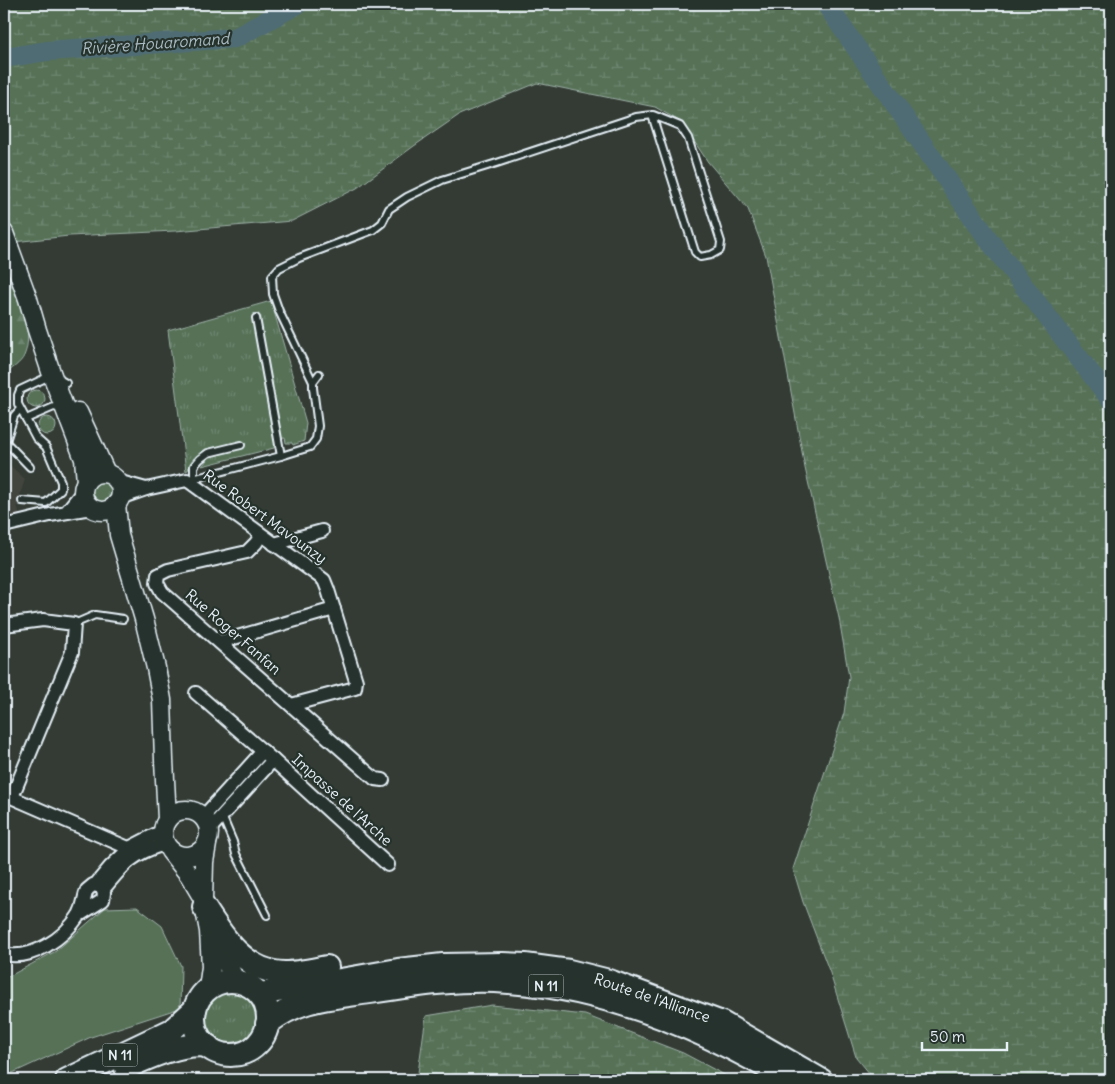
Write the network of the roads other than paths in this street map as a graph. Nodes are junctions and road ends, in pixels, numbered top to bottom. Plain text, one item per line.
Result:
1 (652, 115) junction
2 (4, 234) edge
3 (256, 318) dead end
4 (319, 374) dead end
5 (59, 379) junction
6 (313, 382) junction
7 (20, 409) junction
8 (66, 410) junction
9 (26, 419) junction
10 (5, 441) edge
11 (241, 445) dead end
12 (281, 456) junction
13 (30, 467) dead end
14 (191, 479) junction
15 (85, 486) junction
16 (115, 489) junction
17 (22, 501) dead end
18 (48, 509) junction
19 (95, 509) junction
20 (66, 512) junction
21 (4, 526) edge
22 (322, 531) dead end
23 (119, 535) junction
24 (261, 535) junction
25 (274, 544) junction
26 (334, 609) junction
27 (123, 619) dead end
28 (74, 624) junction
29 (4, 625) edge
30 (220, 642) junction
31 (196, 693) dead end
32 (292, 705) junction
33 (268, 756) junction
34 (164, 760) junction
35 (382, 780) dead end
36 (8, 795) edge
37 (218, 800) junction
38 (223, 814) junction
39 (202, 825) junction
40 (166, 836) junction
41 (136, 850) junction
42 (388, 865) dead end
43 (99, 887) junction
44 (86, 897) junction
45 (97, 904) junction
46 (204, 904) junction
47 (267, 915) dead end
48 (78, 916) junction
49 (209, 931) junction
50 (4, 954) edge
51 (443, 965) junction
52 (236, 981) junction
53 (208, 989) junction
54 (260, 994) junction
55 (195, 1009) junction
56 (267, 1024) junction
57 (208, 1046) junction
58 (67, 1080) edge
59 (101, 1080) edge
60 (789, 1080) edge
61 (821, 1080) edge

1 - 1 lane
1 - 6 lane
2 - 5 main road
3 - 12 lane
4 - 6 lane
5 - 7 lane
5 - 8 main road
5 - 16 main road
6 - 12 lane
7 - 9 lane
7 - 10 lane
8 - 9 lane
8 - 15 main road
9 - 18 lane
10 - 13 lane
11 - 14 lane
12 - 14 lane
14 - 16 street
14 - 24 street, Rue Robert Mavounzy
15 - 16 main road
15 - 19 main road
15 - 20 street
16 - 19 main road
16 - 23 main road
17 - 18 lane
18 - 20 street
18 - 21 street
19 - 20 street
19 - 23 main road
22 - 25 street
23 - 34 main road
24 - 25 street, Rue Robert Mavounzy
24 - 30 street, Rue Roger Fanfan
25 - 26 street, Rue Robert Mavounzy
26 - 30 street
26 - 32 street, Rue Robert Mavounzy
27 - 28 lane
28 - 29 street
28 - 36 street
30 - 32 street, Rue Roger Fanfan
31 - 33 street, Impasse de l'Arche
32 - 35 street, Rue Roger Fanfan
33 - 37 street
33 - 38 street, Impasse de l'Arche
33 - 42 street, Impasse de l'Arche
34 - 39 main road
34 - 40 main road
36 - 41 street
37 - 38 street
37 - 39 street
38 - 39 street, Impasse de l'Arche
38 - 47 lane
39 - 40 main road
39 - 40 main road
39 - 46 main road
40 - 41 street
40 - 46 main road
41 - 43 street
43 - 44 street
43 - 45 street
44 - 45 street
44 - 48 street
45 - 48 street
46 - 49 main road
46 - 51 highway
48 - 50 street
49 - 52 main road
49 - 53 main road
51 - 54 highway, Route de l'Alliance / N 11
51 - 61 highway, Route de l'Alliance / N 11
52 - 53 highway
52 - 54 highway
53 - 55 highway
54 - 56 highway
55 - 57 highway
55 - 58 highway, N 11
56 - 57 highway
56 - 60 highway, Route de l'Alliance / N 11
57 - 59 highway, N 11

